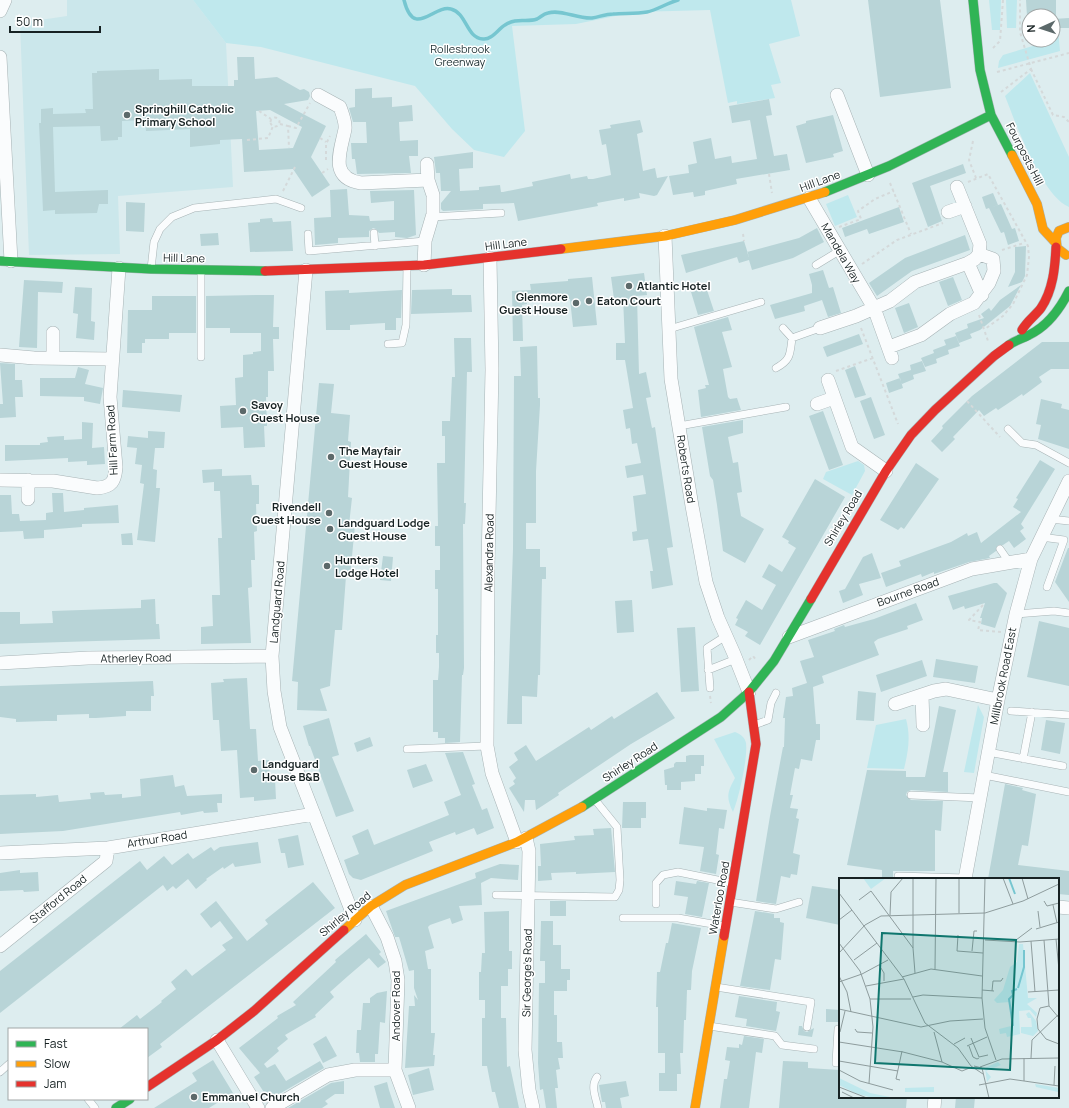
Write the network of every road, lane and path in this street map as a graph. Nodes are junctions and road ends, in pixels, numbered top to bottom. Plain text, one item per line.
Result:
1 (973, 0) edge
2 (1003, 0) edge
3 (1020, 0) edge
4 (990, 51) dead end
5 (1069, 53) edge
6 (0, 57) edge
7 (1029, 63) junction
8 (1031, 69) junction
9 (994, 73) dead end
10 (1, 91) edge
11 (1000, 93) dead end
12 (318, 95) joint
13 (837, 95) dead end
14 (259, 111) dead end
15 (991, 115) junction
16 (271, 119) junction
17 (1069, 122) edge
18 (280, 124) junction
19 (273, 126) junction
20 (288, 126) junction
21 (974, 136) dead end
22 (320, 138) dead end
23 (247, 140) dead end
24 (326, 142) dead end
25 (289, 148) dead end
26 (427, 164) dead end
27 (295, 167) dead end
28 (769, 174) dead end
29 (868, 175) junction
30 (3, 177) edge
31 (428, 180) junction
32 (890, 181) dead end
33 (957, 187) dead end
34 (894, 191) junction
35 (809, 198) junction
36 (278, 199) junction
37 (1037, 204) junction
38 (965, 206) junction
39 (301, 208) dead end
40 (776, 208) junction
41 (948, 212) joint
42 (502, 213) dead end
43 (432, 217) junction
44 (1068, 227) edge
45 (828, 232) junction
46 (374, 233) dead end
47 (308, 234) dead end
48 (911, 235) junction
49 (665, 236) junction
50 (425, 241) junction
51 (1025, 242) junction
52 (1055, 245) junction
53 (375, 246) junction
54 (839, 251) junction
55 (982, 255) junction
56 (1069, 255) edge
57 (490, 258) junction
58 (5, 261) edge
59 (968, 263) junction
60 (424, 265) junction
61 (816, 265) dead end
62 (407, 266) junction
63 (119, 268) junction
64 (151, 269) junction
65 (201, 270) junction
66 (306, 270) junction
67 (851, 271) junction
68 (1069, 291) edge
69 (978, 299) junction
70 (761, 302) dead end
71 (1065, 307) edge
72 (874, 308) junction
73 (856, 316) junction
74 (783, 328) dead end
75 (820, 328) joint
76 (669, 329) junction
77 (985, 329) junction
78 (53, 333) dead end
79 (792, 338) junction
80 (1018, 338) junction
81 (988, 342) dead end
82 (388, 344) dead end
83 (0, 354) edge
84 (201, 357) dead end
85 (53, 358) junction
86 (873, 358) junction
87 (111, 359) junction
88 (776, 368) dead end
89 (828, 380) joint
90 (956, 390) junction
91 (834, 398) junction
92 (818, 404) dead end
93 (786, 407) dead end
94 (679, 426) junction
95 (1008, 429) dead end
96 (911, 435) junction
97 (1000, 437) dead end
98 (1069, 464) edge
99 (886, 471) junction
100 (0, 480) edge
101 (28, 480) junction
102 (1069, 481) edge
103 (1065, 498) edge
104 (28, 499) dead end
105 (1050, 519) junction
106 (1069, 521) edge
107 (1041, 537) junction
108 (1067, 540) edge
109 (1000, 548) dead end
110 (1031, 559) junction
111 (1009, 562) junction
112 (1047, 587) dead end
113 (983, 605) dead end
114 (1069, 613) edge
115 (1016, 614) junction
116 (1012, 633) junction
117 (726, 636) junction
118 (789, 637) junction
119 (272, 656) junction
120 (736, 659) junction
121 (0, 663) edge
122 (708, 670) junction
123 (710, 688) joint
124 (749, 692) junction
125 (776, 693) dead end
126 (922, 695) junction
127 (715, 700) dead end
128 (998, 700) junction
129 (895, 704) dead end
130 (1010, 711) dead end
131 (1032, 712) junction
132 (1069, 715) edge
133 (754, 725) junction
134 (923, 725) dead end
135 (487, 746) junction
136 (407, 749) dead end
137 (988, 752) junction
138 (1023, 758) junction
139 (1063, 766) dead end
140 (984, 775) junction
141 (1069, 792) edge
142 (911, 795) dead end
143 (980, 798) junction
144 (595, 800) junction
145 (314, 814) junction
146 (521, 840) junction
147 (108, 848) junction
148 (0, 853) edge
149 (898, 876) dead end
150 (943, 878) edge
151 (965, 878) edge
152 (734, 883) junction
153 (496, 895) dead end
154 (528, 896) junction
155 (730, 902) junction
156 (799, 902) dead end
157 (656, 904) dead end
158 (371, 906) junction
159 (1059, 906) edge
160 (1069, 908) edge
161 (623, 918) dead end
162 (355, 920) junction
163 (726, 927) junction
164 (0, 946) edge
165 (716, 987) junction
166 (709, 1026) junction
167 (807, 1027) dead end
168 (839, 1029) edge
169 (217, 1040) junction
170 (814, 1049) dead end
171 (839, 1063) edge
172 (8, 1065) edge
173 (395, 1070) junction
174 (0, 1072) edge
175 (597, 1077) dead end
176 (148, 1086) edge
177 (935, 1098) edge
178 (89, 1100) edge
179 (128, 1100) edge
180 (95, 1108) edge
181 (116, 1108) edge
182 (258, 1108) edge
183 (272, 1108) edge
184 (409, 1108) edge
185 (534, 1108) edge
186 (598, 1108) edge
187 (695, 1108) edge
188 (934, 1108) edge

1 - 15 street, Fourposts Hill
2 - 4 path
3 - 7 path
5 - 7 path
6 - 10 street
7 - 8 path
7 - 9 path
8 - 11 path
8 - 17 path
10 - 30 street
12 - 20 path
12 - 31 street
13 - 29 street
14 - 16 path
15 - 29 street, Hill Lane
15 - 37 street, Fourposts Hill
16 - 18 path
16 - 19 path
18 - 19 path
18 - 20 path
19 - 23 path
20 - 25 path
21 - 51 path
22 - 24 path
26 - 31 street
27 - 36 path
28 - 40 path
29 - 35 street, Hill Lane
30 - 58 street
31 - 43 street
32 - 34 path
33 - 38 street
34 - 45 path
34 - 48 path
35 - 40 street, Hill Lane
35 - 45 street, Mandela Way
36 - 39 lane
36 - 64 lane
37 - 44 street, Fourposts Hill
37 - 52 street, Fourposts Hill
38 - 41 street
38 - 55 street
40 - 49 street, Hill Lane
41 - 48 path
42 - 43 lane
43 - 50 street
44 - 52 street
45 - 54 street, Mandela Way
46 - 53 lane
47 - 53 lane
48 - 67 path
49 - 57 street, Hill Lane
49 - 76 street, Roberts Road
50 - 53 lane
50 - 60 street
51 - 55 path
51 - 77 path
52 - 56 street, Fourposts Hill
52 - 80 street, Shirley Road
54 - 61 lane
54 - 67 street, Mandela Way
55 - 59 street
55 - 69 street
57 - 60 street, Hill Lane
57 - 135 street, Alexandra Road
58 - 63 street, Hill Lane
59 - 69 street
59 - 72 street
60 - 62 street, Hill Lane
62 - 66 street, Hill Lane
62 - 82 lane
63 - 64 street, Hill Lane
63 - 87 street, Hill Farm Road
64 - 65 street, Hill Lane
65 - 66 street, Hill Lane
65 - 84 lane
66 - 119 street, Landguard Road
67 - 72 street, Mandela Way
68 - 71 street, Shirley Road
69 - 72 street, Mandela Way
69 - 77 path
70 - 76 lane
71 - 80 street, Shirley Road
72 - 73 street
73 - 75 street
73 - 86 path
74 - 79 lane
75 - 79 lane
76 - 94 street, Roberts Road
77 - 81 path
78 - 85 street
79 - 88 lane
80 - 90 street, Shirley Road
83 - 85 street
85 - 87 street
86 - 89 path
86 - 96 path
87 - 101 street, Hill Farm Road
89 - 91 street
90 - 96 street, Shirley Road
90 - 97 path
91 - 92 street
91 - 99 street
93 - 94 lane
94 - 117 street, Roberts Road
95 - 98 lane
96 - 99 street, Shirley Road
99 - 118 street, Shirley Road
100 - 101 street, Hill Farm Road
101 - 104 street
102 - 103 street, Millbrook Road East
103 - 105 street, Millbrook Road East
105 - 106 lane
105 - 107 street, Millbrook Road East
107 - 108 lane
107 - 110 street, Millbrook Road East
108 - 112 lane
109 - 111 lane
110 - 111 street, Bourne Road
110 - 115 street, Millbrook Road East
111 - 118 street, Bourne Road
113 - 116 path
114 - 115 lane
115 - 116 street, Millbrook Road East
116 - 128 street, Millbrook Road East
117 - 120 street, Roberts Road
117 - 122 lane
118 - 124 street, Shirley Road
119 - 121 street, Atherley Road
119 - 145 street, Landguard Road
120 - 122 lane
120 - 124 street, Roberts Road
122 - 123 lane
123 - 127 path
124 - 133 street, Waterloo Road
124 - 144 street, Shirley Road
125 - 133 lane
126 - 128 street
126 - 129 street
126 - 134 street
128 - 137 street, Millbrook Road East
130 - 131 lane
131 - 132 lane
131 - 138 lane
133 - 152 street, Waterloo Road
135 - 136 lane
135 - 146 street, Alexandra Road
137 - 138 lane
137 - 140 street, Millbrook Road East
138 - 139 lane
140 - 141 lane
140 - 143 street, Millbrook Road East
142 - 143 lane
143 - 151 street, Millbrook Road East
144 - 146 street, Shirley Road
144 - 154 lane
145 - 147 street, Arthur Road
145 - 162 street, Landguard Road
146 - 154 street, Sir George's Road
146 - 158 street, Shirley Road
147 - 148 street, Arthur Road
147 - 164 street, Stafford Road
149 - 150 lane
152 - 155 street, Waterloo Road
152 - 157 lane
153 - 154 lane
154 - 185 street, Sir George's Road
155 - 156 lane
155 - 163 street, Waterloo Road
158 - 162 street, Shirley Road
158 - 173 street, Andover Road
159 - 160 street
161 - 163 lane
162 - 169 street, Shirley Road
163 - 165 street, Waterloo Road
165 - 166 street, Waterloo Road
165 - 167 lane
166 - 170 lane
166 - 187 street, Waterloo Road
168 - 171 lane
169 - 176 street, Shirley Road
169 - 182 street
172 - 174 lane
173 - 183 street
173 - 184 street, Andover Road
175 - 186 lane
177 - 188 street
178 - 180 lane
179 - 181 street

